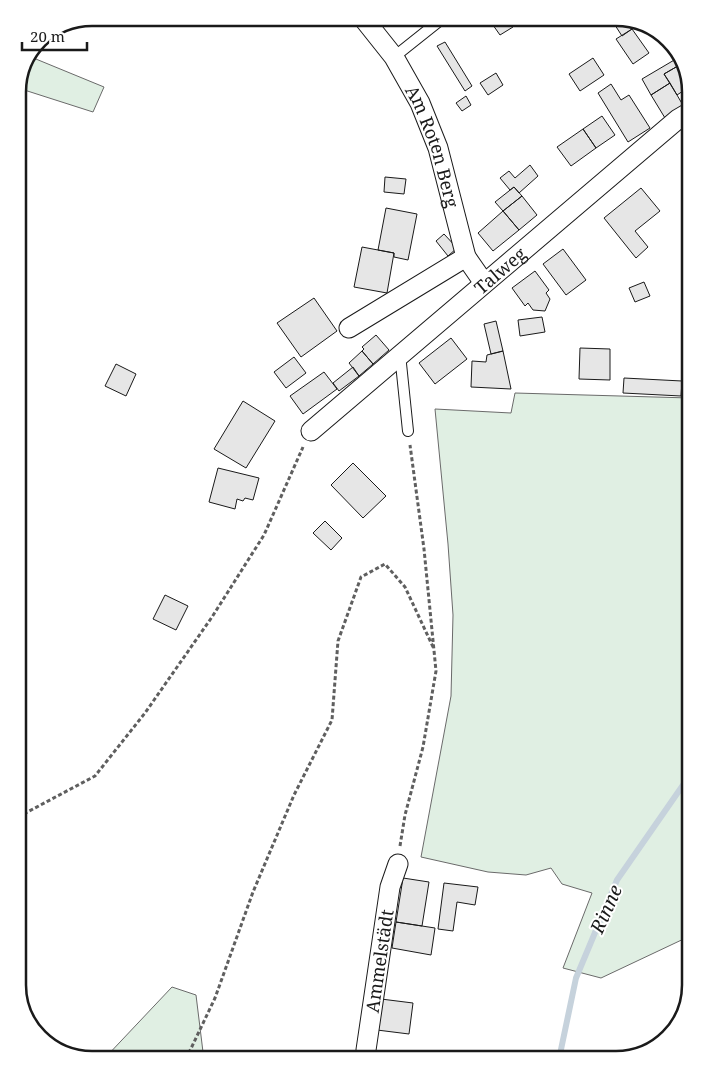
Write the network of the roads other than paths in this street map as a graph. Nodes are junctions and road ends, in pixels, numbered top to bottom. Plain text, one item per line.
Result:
1 (370, 26) edge
2 (433, 26) edge
3 (394, 56) junction
4 (682, 117) edge
5 (466, 257) junction
6 (484, 283) junction
7 (349, 328) dead end
8 (400, 354) junction
9 (311, 431) road end
10 (408, 431) road end
11 (398, 864) road end
12 (366, 1051) edge

1 - 3 street, Am Roten Berg
2 - 3 lane
3 - 5 street, Am Roten Berg
4 - 6 street, Talweg
5 - 6 street, Am Roten Berg
5 - 7 street
6 - 8 street, Talweg
8 - 9 street, Talweg
8 - 10 lane
11 - 12 street, Ammelstädt

